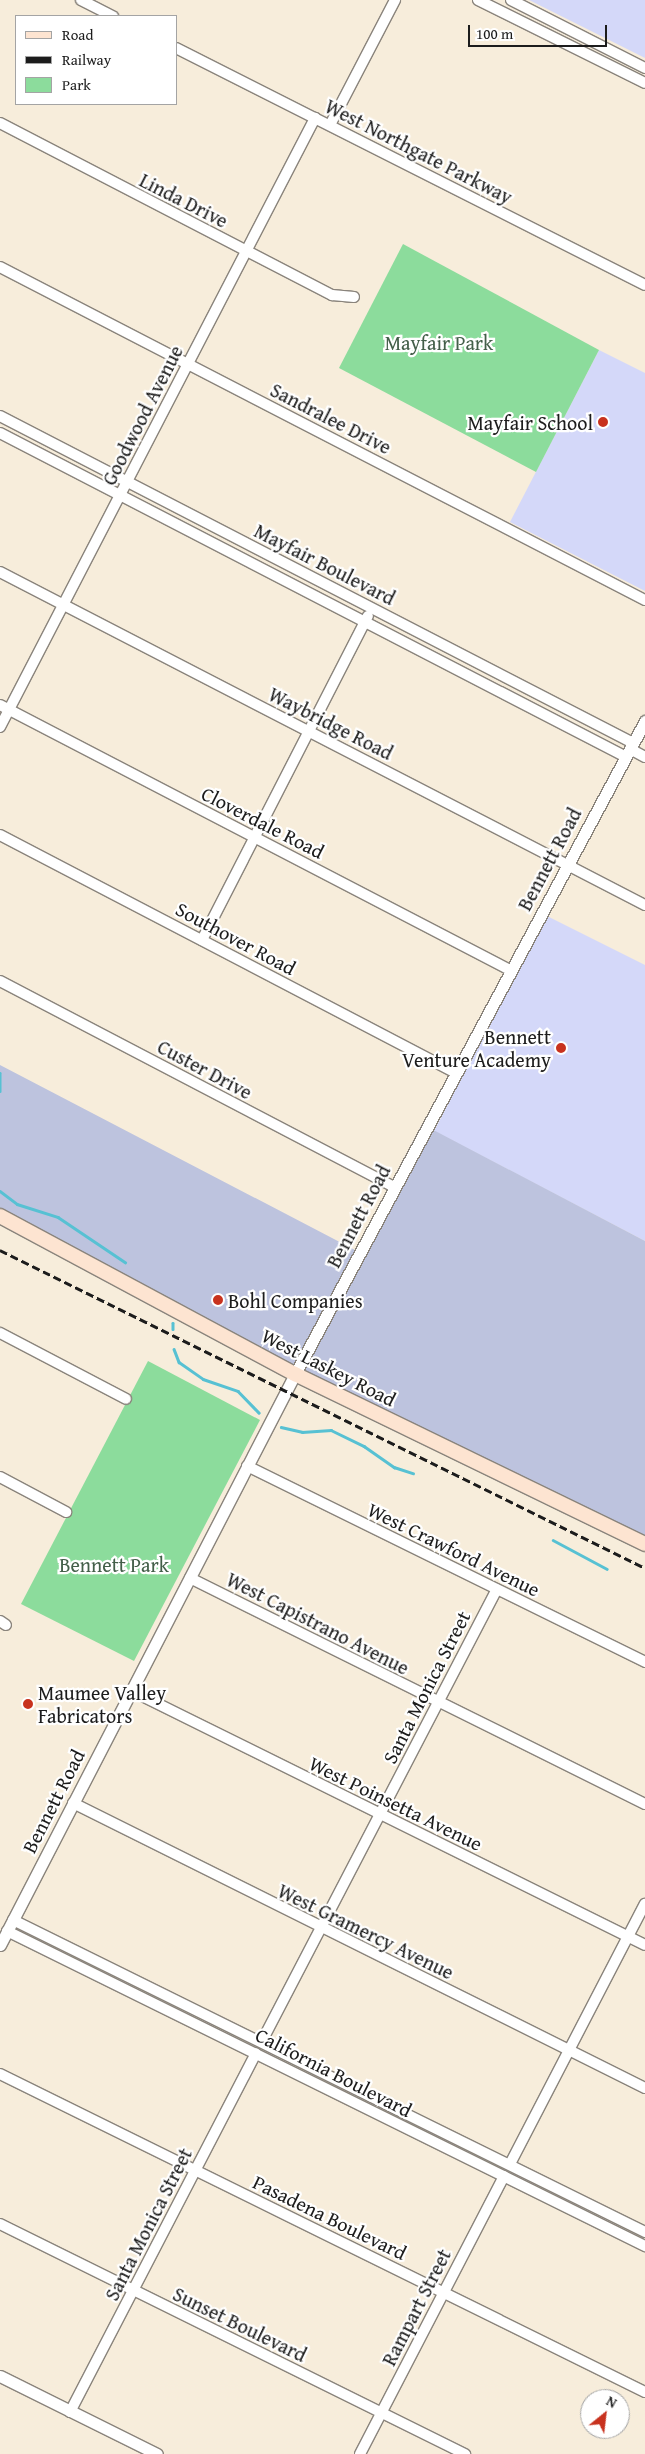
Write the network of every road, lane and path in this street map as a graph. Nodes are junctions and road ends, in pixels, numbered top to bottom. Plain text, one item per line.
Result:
1 (81, 0) edge
2 (395, 0) edge
3 (478, 0) edge
4 (511, 0) edge
5 (111, 15) edge
6 (566, 28) junction
7 (561, 39) junction
8 (178, 49) edge
9 (645, 68) edge
10 (645, 83) edge
11 (315, 118) junction
12 (0, 123) edge
13 (330, 125) junction
14 (246, 252) junction
15 (0, 267) edge
16 (645, 285) edge
17 (354, 297) dead end
18 (188, 364) junction
19 (0, 416) edge
20 (0, 433) edge
21 (127, 482) junction
22 (120, 495) junction
23 (0, 572) edge
24 (645, 600) edge
25 (63, 605) junction
26 (372, 608) junction
27 (366, 621) junction
28 (4, 708) edge
29 (645, 721) edge
30 (0, 727) edge
31 (309, 731) junction
32 (630, 750) junction
33 (645, 756) edge
34 (0, 835) edge
35 (254, 837) junction
36 (567, 865) junction
37 (645, 905) edge
38 (202, 940) junction
39 (510, 970) junction
40 (0, 981) edge
41 (456, 1073) junction
42 (394, 1187) junction
43 (0, 1216) edge
44 (0, 1333) edge
45 (295, 1374) junction
46 (126, 1399) dead end
47 (247, 1466) junction
48 (0, 1477) edge
49 (66, 1512) dead end
50 (645, 1544) edge
51 (190, 1578) junction
52 (497, 1589) junction
53 (645, 1662) edge
54 (132, 1691) junction
55 (438, 1703) junction
56 (72, 1803) junction
57 (645, 1804) edge
58 (380, 1814) junction
59 (645, 1904) edge
60 (7, 1926) edge
61 (321, 1928) junction
62 (628, 1937) junction
63 (0, 1945) edge
64 (645, 1945) edge
65 (140, 1980) junction
66 (134, 1992) junction
67 (262, 2041) junction
68 (569, 2051) junction
69 (256, 2053) junction
70 (0, 2074) edge
71 (645, 2088) edge
72 (385, 2103) junction
73 (379, 2115) junction
74 (510, 2164) junction
75 (195, 2170) junction
76 (504, 2176) junction
77 (0, 2224) edge
78 (635, 2226) junction
79 (645, 2232) edge
80 (629, 2238) junction
81 (645, 2246) edge
82 (133, 2290) junction
83 (445, 2292) junction
84 (0, 2376) edge
85 (645, 2392) edge
86 (70, 2412) junction
87 (381, 2413) junction
88 (157, 2454) edge
89 (360, 2454) edge
90 (465, 2454) edge

1 - 5 street
2 - 13 street
3 - 7 street
4 - 6 street
6 - 7 street
6 - 9 street
7 - 10 street
8 - 11 street, West Northgate Parkway
11 - 13 street, West Northgate Parkway
11 - 14 street, Goodwood Avenue
12 - 14 street, Linda Drive
13 - 16 street, West Northgate Parkway
14 - 17 street, Linda Drive
14 - 18 street, Goodwood Avenue
15 - 18 street, Sandralee Drive
18 - 21 street, Goodwood Avenue
18 - 24 street, Sandralee Drive
19 - 21 street, Mayfair Boulevard
20 - 22 street, Mayfair Boulevard
21 - 22 street, Goodwood Avenue
21 - 26 street, Mayfair Boulevard
22 - 25 street, Goodwood Avenue
22 - 27 street, Mayfair Boulevard
23 - 25 street, Waybridge Road
25 - 28 street, Goodwood Avenue
25 - 31 street, Waybridge Road
26 - 27 street
26 - 32 street, Mayfair Boulevard
27 - 31 street
27 - 32 street, Mayfair Boulevard
28 - 30 street, Goodwood Avenue
28 - 35 street, Cloverdale Road
29 - 32 street, Bennett Road
31 - 35 street
31 - 36 street, Waybridge Road
32 - 33 street, Mayfair Boulevard
32 - 36 street, Bennett Road
34 - 38 street, Southover Road
35 - 38 street
35 - 39 street, Cloverdale Road
36 - 37 street, Waybridge Road
36 - 39 street, Bennett Road
38 - 41 street, Southover Road
39 - 41 street, Bennett Road
40 - 42 street, Custer Drive
41 - 42 street, Bennett Road
42 - 45 street, Bennett Road
43 - 45 main road, West Laskey Road
44 - 46 street
45 - 47 street, Bennett Road
45 - 50 main road, West Laskey Road
47 - 51 street, Bennett Road
47 - 52 street, West Crawford Avenue
48 - 49 street
51 - 54 street, Bennett Road
51 - 55 street, West Capistrano Avenue
52 - 53 street, West Crawford Avenue
52 - 55 street, Santa Monica Street
54 - 56 street, Bennett Road
54 - 58 street, West Poinsetta Avenue
55 - 57 street, West Capistrano Avenue
55 - 58 street, Santa Monica Street
56 - 60 street, Bennett Road
56 - 61 street, West Gramercy Avenue
58 - 61 street, Santa Monica Street
58 - 62 street, West Poinsetta Avenue
59 - 62 street, Rampart Street
60 - 63 street, Bennett Road
60 - 65 street, California Boulevard
60 - 66 street, California Boulevard
61 - 67 street, Santa Monica Street
61 - 68 street, West Gramercy Avenue
62 - 64 street, West Poinsetta Avenue
62 - 68 street, Rampart Street
65 - 66 street
65 - 67 street, California Boulevard
66 - 69 street, California Boulevard
67 - 69 street, Santa Monica Street
67 - 72 street, California Boulevard
68 - 71 street, West Gramercy Avenue
68 - 74 street, Rampart Street
69 - 73 street, California Boulevard
69 - 75 street, Santa Monica Street
70 - 75 street, Pasadena Boulevard
72 - 73 street
72 - 74 street, California Boulevard
73 - 76 street, California Boulevard
74 - 76 street, Rampart Street
74 - 78 street, California Boulevard
75 - 82 street, Santa Monica Street
75 - 83 street, Pasadena Boulevard
76 - 80 street, California Boulevard
76 - 83 street, Rampart Street
77 - 82 street, Sunset Boulevard
78 - 79 street, California Boulevard
78 - 80 street
80 - 81 street, California Boulevard
82 - 86 street, Santa Monica Street
82 - 87 street, Sunset Boulevard
83 - 85 street, Pasadena Boulevard
83 - 87 street, Rampart Street
84 - 86 street
86 - 88 street
87 - 89 street, Rampart Street
87 - 90 street, Sunset Boulevard

